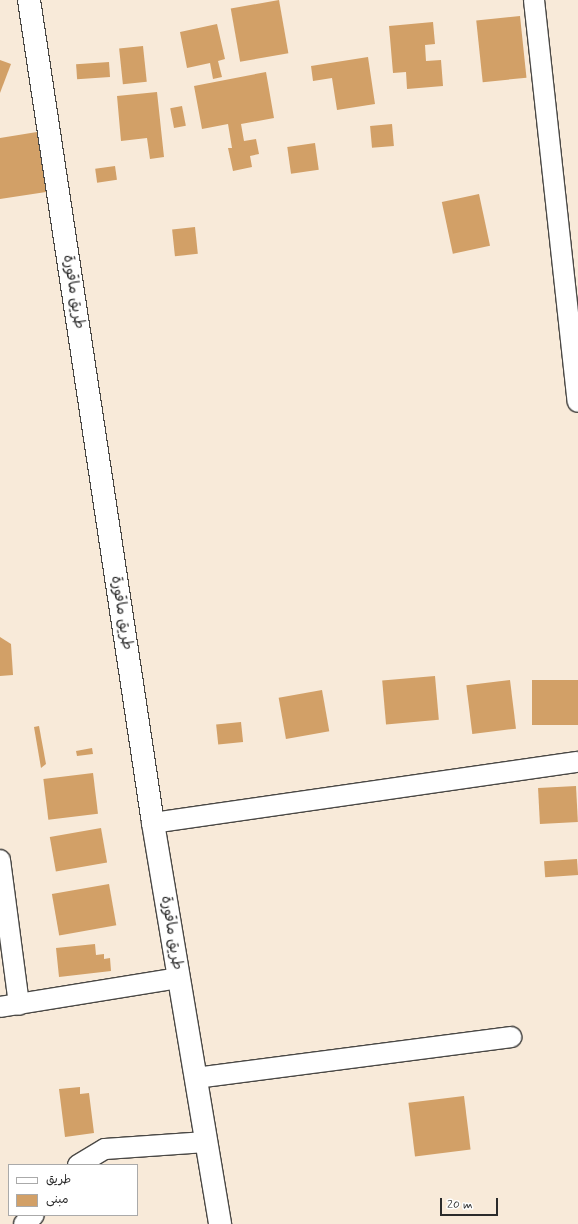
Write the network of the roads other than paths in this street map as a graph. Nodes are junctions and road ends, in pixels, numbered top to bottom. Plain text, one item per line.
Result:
1 (29, 0) edge
2 (534, 0) edge
3 (578, 402) edge
4 (578, 762) edge
5 (153, 823) junction
6 (0, 860) edge
7 (179, 978) junction
8 (19, 1005) junction
9 (0, 1007) edge
10 (511, 1037) dead end
11 (196, 1078) junction
12 (206, 1142) junction
13 (80, 1164) edge
14 (33, 1216) edge
15 (24, 1224) edge
16 (220, 1224) edge

1 - 5 street, طريق ماقورة
2 - 3 street
4 - 5 street
5 - 7 street, طريق ماقورة
6 - 8 street
7 - 8 street
7 - 11 street, طريق ماقورة
8 - 9 street
10 - 11 street
11 - 12 street, طريق ماقورة
12 - 13 street
12 - 16 street, طريق ماقورة
14 - 15 street

